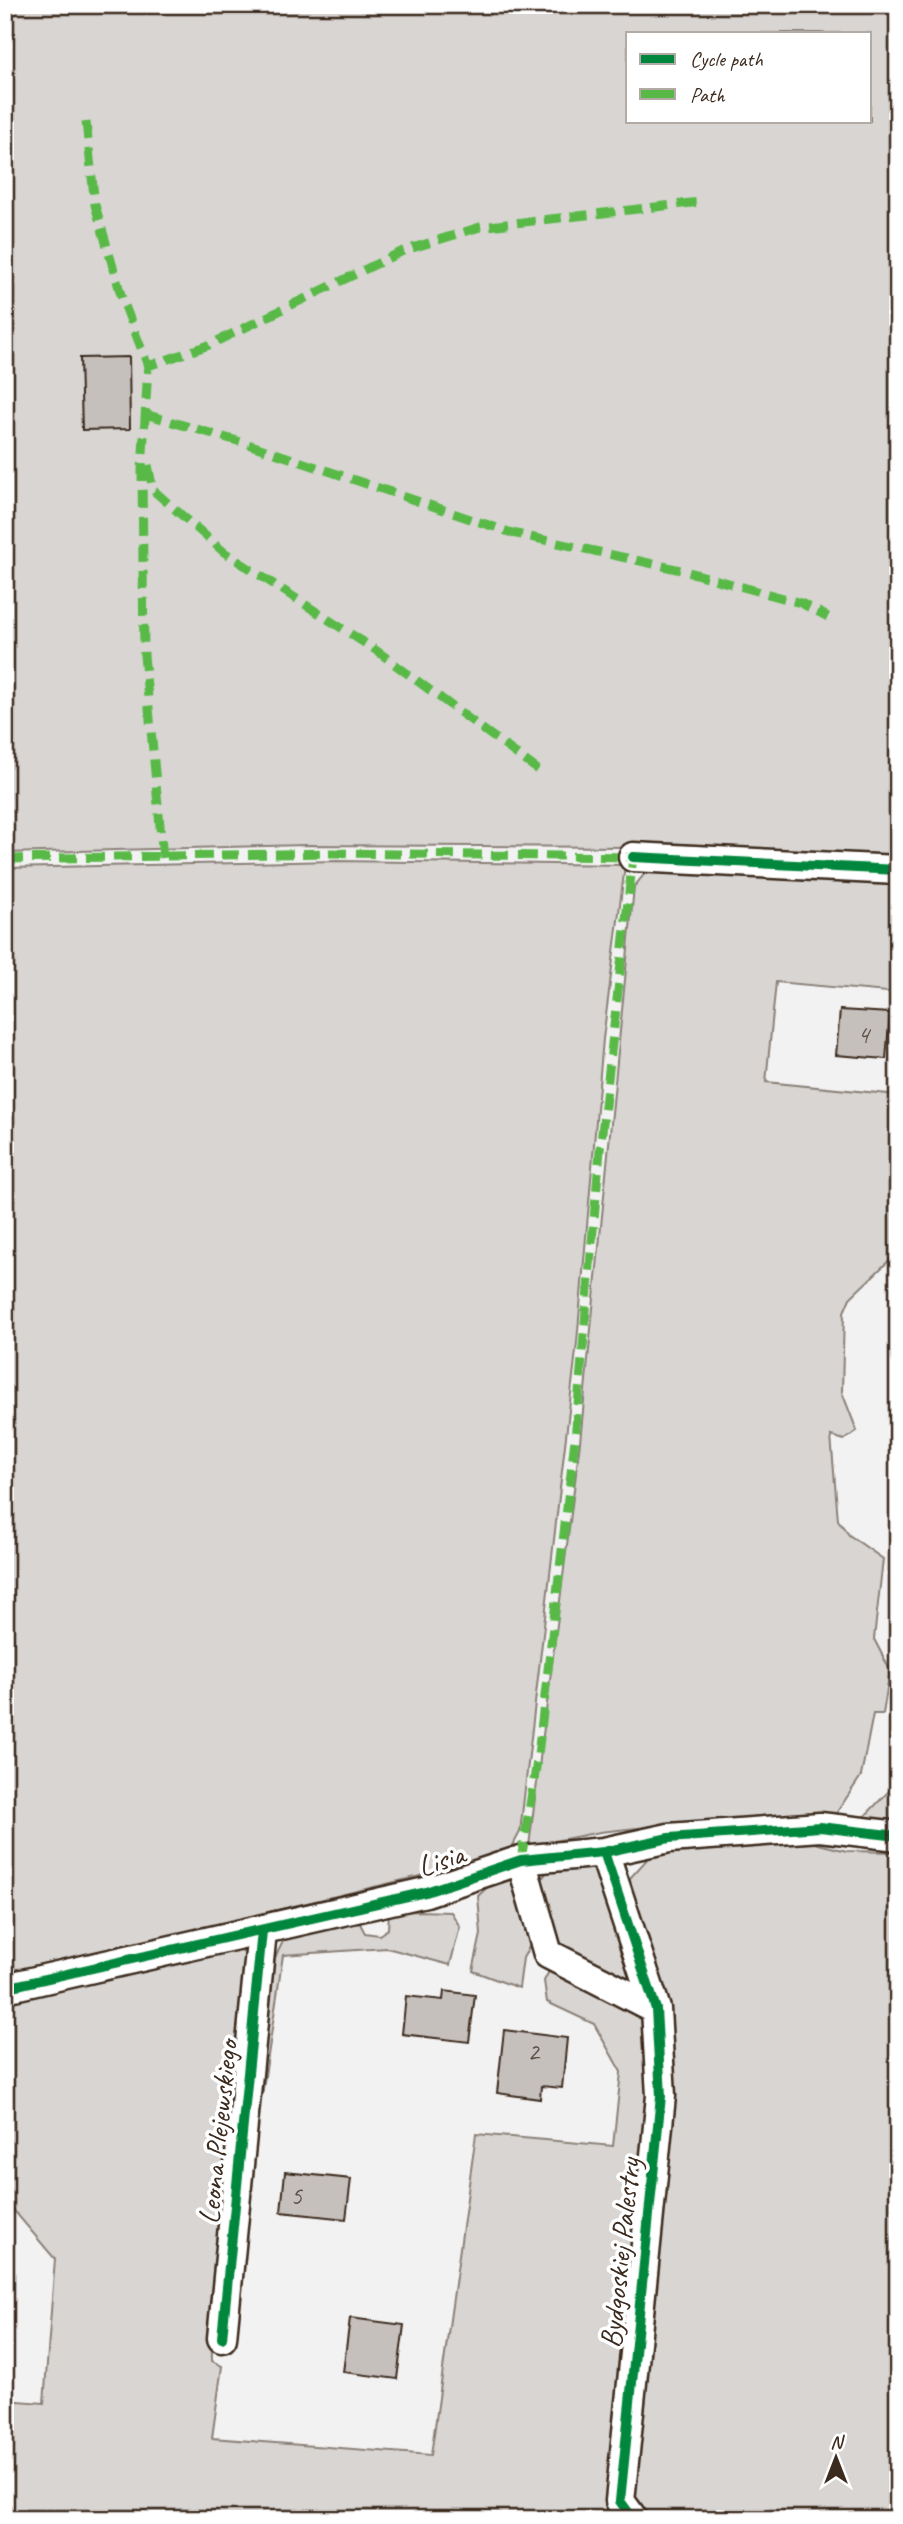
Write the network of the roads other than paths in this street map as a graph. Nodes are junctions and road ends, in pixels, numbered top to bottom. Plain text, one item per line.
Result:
1 (633, 856) dead end
2 (898, 870) edge
3 (898, 1836) edge
4 (604, 1852) junction
5 (521, 1860) junction
6 (262, 1931) junction
7 (5, 1988) edge
8 (656, 2009) junction
9 (222, 2338) dead end
10 (626, 2510) edge

1 - 2 street
3 - 4 street, Lisia
4 - 5 street, Lisia
4 - 8 street, Bydgoskiej Palestry
5 - 6 street, Lisia
5 - 8 street
6 - 7 street, Lisia
6 - 9 street, Leona Plejewskiego
8 - 10 street, Bydgoskiej Palestry

